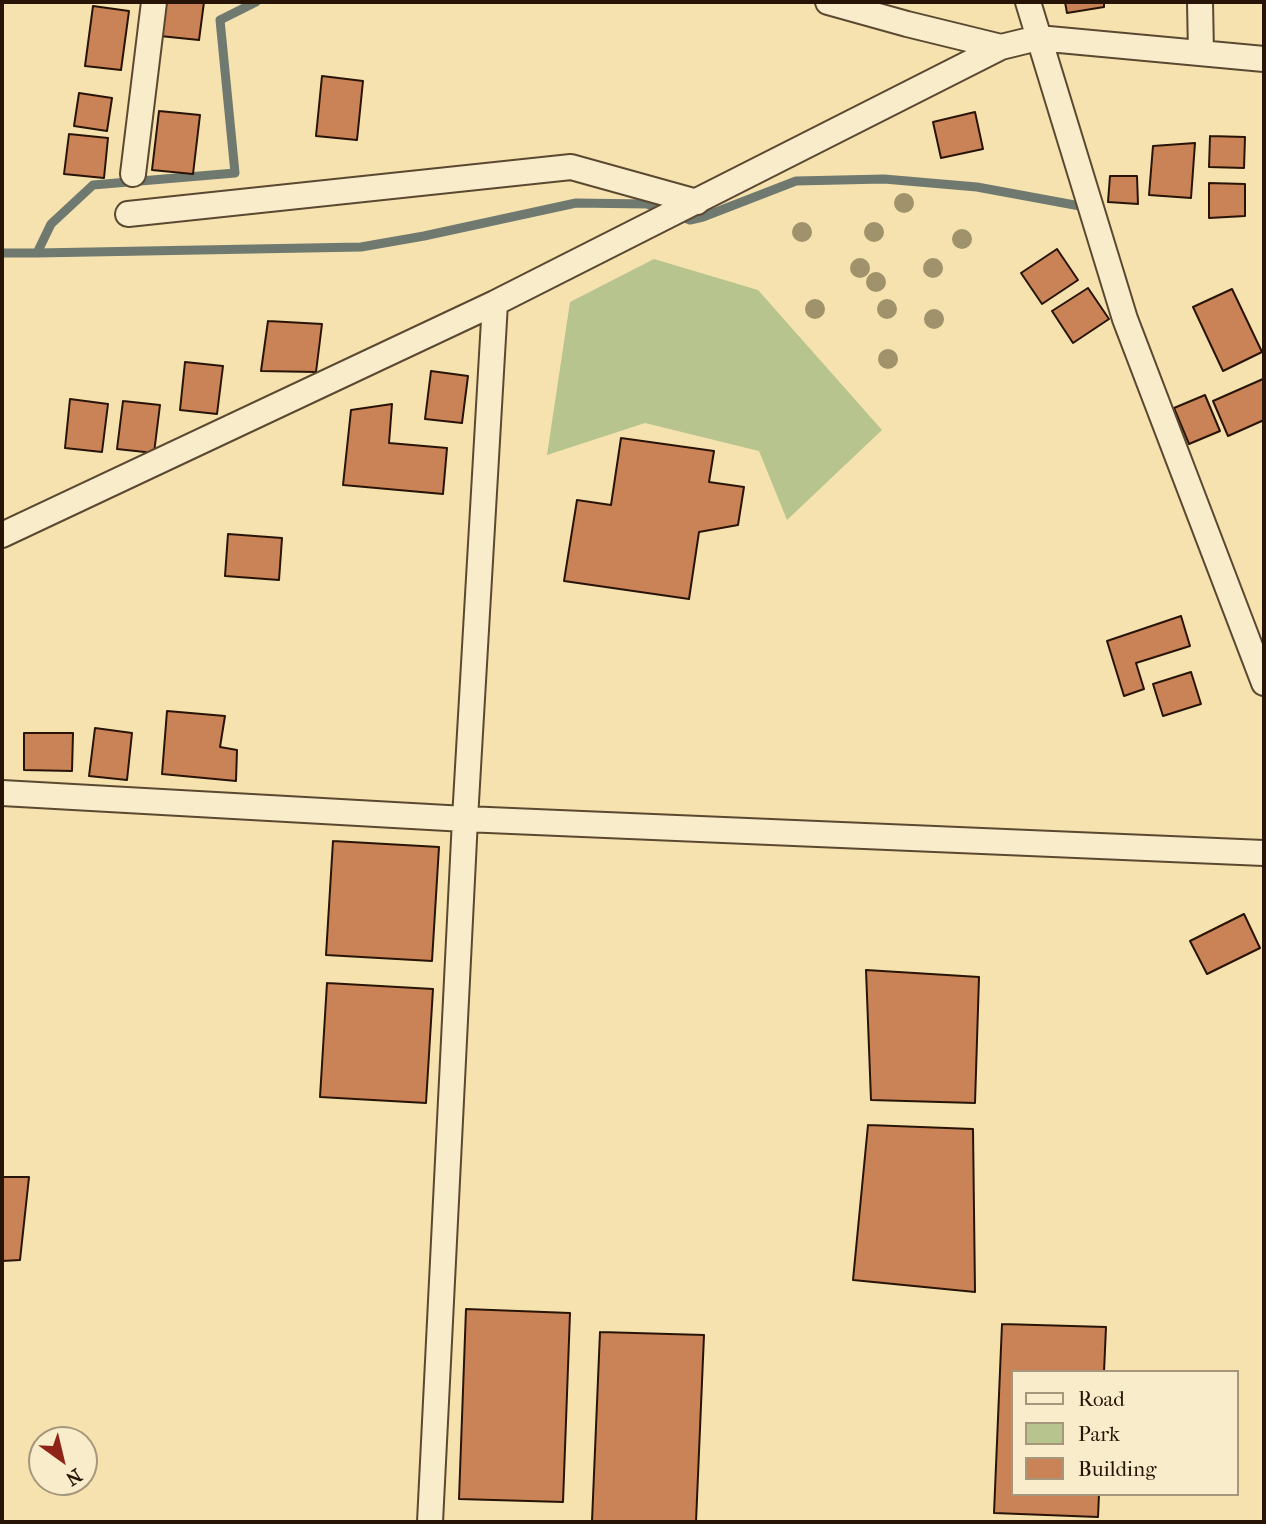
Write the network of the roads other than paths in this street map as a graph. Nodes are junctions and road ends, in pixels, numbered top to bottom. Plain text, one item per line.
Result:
1 (154, 2) edge
2 (828, 2) edge
3 (1028, 2) edge
4 (1200, 2) edge
5 (1038, 38) junction
6 (1001, 47) junction
7 (1201, 53) junction
8 (1264, 59) edge
9 (133, 174) dead end
10 (692, 205) junction
11 (128, 214) dead end
12 (495, 303) junction
13 (2, 535) edge
14 (1264, 683) edge
15 (2, 793) edge
16 (465, 818) junction
17 (1264, 853) edge
18 (430, 1522) edge

1 - 9 street
2 - 6 street
3 - 5 street
4 - 7 street
5 - 6 street
5 - 7 street
5 - 14 street
6 - 10 street
7 - 8 street
10 - 11 street
10 - 12 street
12 - 13 street
12 - 16 street
15 - 16 street
16 - 17 street
16 - 18 street

